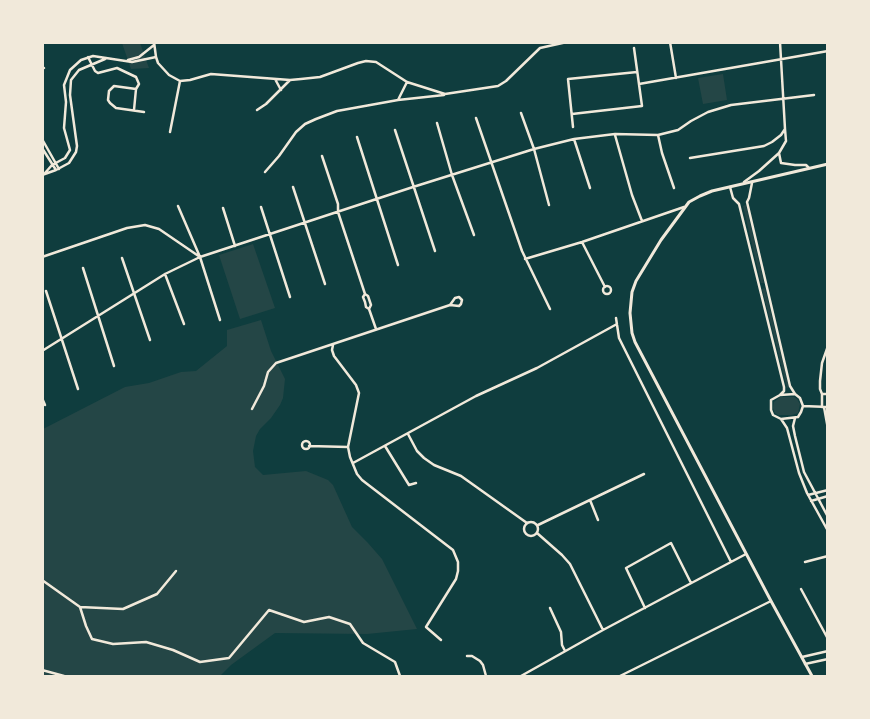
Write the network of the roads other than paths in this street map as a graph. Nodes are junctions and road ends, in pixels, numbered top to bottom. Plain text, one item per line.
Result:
1 (540, 42) edge
2 (567, 42) edge
3 (670, 42) edge
4 (780, 42) edge
5 (154, 44) edge
6 (540, 48) junction
7 (634, 48) dead end
8 (828, 51) edge
9 (88, 57) junction
10 (156, 57) junction
11 (781, 58) junction
12 (106, 59) junction
13 (127, 61) junction
14 (91, 64) junction
15 (637, 72) junction
16 (676, 78) junction
17 (275, 79) junction
18 (290, 80) junction
19 (180, 81) junction
20 (407, 82) junction
21 (639, 84) junction
22 (136, 89) junction
23 (281, 90) junction
24 (445, 94) junction
25 (814, 95) dead end
26 (783, 98) junction
27 (398, 100) junction
28 (134, 110) junction
29 (257, 110) dead end
30 (144, 112) dead end
31 (521, 113) dead end
32 (572, 114) junction
33 (476, 118) dead end
34 (437, 123) dead end
35 (573, 127) dead end
36 (785, 129) junction
37 (395, 130) dead end
38 (170, 132) dead end
39 (615, 134) junction
40 (658, 135) junction
41 (356, 137) dead end
42 (42, 139) edge
43 (574, 139) junction
44 (42, 148) edge
45 (534, 149) junction
46 (778, 153) junction
47 (322, 156) dead end
48 (690, 158) dead end
49 (491, 163) junction
50 (54, 164) junction
51 (828, 164) edge
52 (811, 168) junction
53 (57, 170) junction
54 (265, 172) dead end
55 (44, 174) edge
56 (452, 175) junction
57 (752, 183) junction
58 (740, 185) junction
59 (293, 187) dead end
60 (413, 187) junction
61 (730, 187) junction
62 (590, 188) dead end
63 (674, 188) dead end
64 (377, 198) junction
65 (747, 202) junction
66 (739, 204) junction
67 (549, 205) dead end
68 (178, 206) dead end
69 (261, 207) dead end
70 (684, 207) junction
71 (223, 208) dead end
72 (338, 212) junction
73 (642, 221) junction
74 (304, 223) junction
75 (270, 234) junction
76 (474, 235) dead end
77 (582, 242) junction
78 (235, 246) junction
79 (434, 251) dead end
80 (42, 257) edge
81 (200, 257) junction
82 (122, 258) dead end
83 (525, 259) junction
84 (398, 265) dead end
85 (83, 268) dead end
86 (165, 274) junction
87 (325, 284) dead end
88 (767, 286) junction
89 (605, 287) dead end
90 (760, 288) junction
91 (46, 291) dead end
92 (135, 292) junction
93 (290, 298) dead end
94 (450, 305) junction
95 (550, 309) dead end
96 (98, 316) junction
97 (616, 318) dead end
98 (220, 320) dead end
99 (184, 324) dead end
100 (617, 324) junction
101 (376, 329) junction
102 (62, 339) junction
103 (150, 340) dead end
104 (333, 345) junction
105 (828, 346) edge
106 (42, 351) edge
107 (114, 366) dead end
108 (78, 390) dead end
109 (795, 394) junction
110 (822, 394) junction
111 (828, 394) edge
112 (780, 395) junction
113 (42, 398) edge
114 (45, 404) dead end
115 (803, 406) junction
116 (825, 407) edge
117 (252, 409) dead end
118 (795, 418) junction
119 (781, 419) junction
120 (828, 429) edge
121 (408, 434) junction
122 (310, 446) dead end
123 (385, 446) junction
124 (348, 447) junction
125 (352, 463) junction
126 (644, 474) dead end
127 (416, 483) dead end
128 (828, 490) edge
129 (814, 493) junction
130 (808, 495) junction
131 (828, 496) edge
132 (817, 499) junction
133 (590, 500) junction
134 (811, 501) junction
135 (828, 518) edge
136 (598, 520) dead end
137 (527, 523) junction
138 (538, 525) junction
139 (828, 531) edge
140 (537, 534) junction
141 (746, 554) junction
142 (828, 556) edge
143 (731, 562) junction
144 (805, 562) dead end
145 (176, 571) dead end
146 (42, 580) edge
147 (691, 583) junction
148 (801, 589) dead end
149 (771, 601) junction
150 (80, 607) junction
151 (550, 608) dead end
152 (645, 608) junction
153 (602, 630) junction
154 (828, 639) edge
155 (441, 640) dead end
156 (565, 651) junction
157 (828, 651) edge
158 (466, 656) dead end
159 (802, 658) junction
160 (828, 659) edge
161 (806, 664) junction
162 (42, 670) edge
163 (624, 675) edge
164 (64, 676) edge
165 (400, 676) edge
166 (486, 676) edge
167 (522, 676) edge
168 (620, 676) edge
169 (812, 676) edge

1 - 6 street
2 - 6 street
3 - 16 street
4 - 11 street
5 - 10 street
5 - 13 street
6 - 24 street
7 - 15 street
8 - 11 street
9 - 12 street
9 - 14 street
9 - 50 street
10 - 13 street
10 - 19 street
11 - 16 street
11 - 26 street
12 - 13 street
12 - 14 street
14 - 22 street
14 - 53 street
15 - 21 street
15 - 32 street
16 - 21 street
17 - 18 street
17 - 19 street
17 - 23 street
18 - 20 street
18 - 23 street
19 - 38 street
20 - 24 street
20 - 27 street
21 - 32 street
22 - 28 street
22 - 28 street
23 - 29 street
24 - 27 street
25 - 26 street
26 - 36 street
26 - 40 street
27 - 54 street
28 - 30 street
31 - 45 street
32 - 35 street
33 - 49 street
34 - 56 street
36 - 46 street
36 - 48 street
37 - 60 street
39 - 40 street
39 - 43 street
39 - 73 street
40 - 63 street
41 - 64 street
42 - 50 street
43 - 45 street
43 - 62 street
44 - 50 street
45 - 49 street
45 - 67 street
46 - 52 street
46 - 58 street
47 - 72 street
49 - 56 street
49 - 83 street
50 - 53 street
50 - 55 street
51 - 52 street
52 - 57 street
53 - 55 street
56 - 60 street
56 - 76 street
57 - 58 street
57 - 65 street
58 - 61 street
59 - 74 street
60 - 64 street
60 - 79 street
61 - 66 street
61 - 70 street
64 - 72 street
64 - 84 street
65 - 66 street
65 - 88 street
66 - 90 street
68 - 81 street
69 - 75 street
70 - 73 street
70 - 141 street
71 - 78 street
72 - 74 street
72 - 101 street
73 - 77 street
74 - 75 street
74 - 87 street
75 - 78 street
75 - 93 street
77 - 83 street
77 - 89 street
78 - 81 street
80 - 81 street
81 - 86 street
81 - 98 street
82 - 92 street
83 - 95 street
85 - 96 street
86 - 92 street
86 - 99 street
88 - 90 street
88 - 109 street
90 - 112 street
91 - 102 street
92 - 96 street
92 - 103 street
94 - 94 street
94 - 101 street
96 - 102 street
96 - 107 street
97 - 100 street
100 - 121 street
100 - 143 street
101 - 104 street
102 - 106 street
102 - 108 street
104 - 117 street
104 - 124 street
105 - 110 street
109 - 112 street
109 - 115 street
110 - 111 street
110 - 116 street
112 - 119 street
113 - 114 street
115 - 116 street
115 - 118 street
116 - 120 street
118 - 119 street
118 - 129 street
119 - 130 street
121 - 123 street
121 - 137 street
122 - 124 street
123 - 125 street
123 - 127 street
124 - 125 street
125 - 155 street
126 - 133 street
128 - 129 street
129 - 130 street
129 - 132 street
130 - 134 street
131 - 132 street
132 - 134 street
132 - 135 street
133 - 136 street
133 - 138 street
134 - 139 street
137 - 138 street
137 - 140 street
138 - 140 street
140 - 153 street
141 - 143 street
141 - 149 street
142 - 144 street
143 - 147 street
145 - 150 street
146 - 150 street
147 - 152 street
147 - 152 street
148 - 154 street
149 - 159 street
149 - 163 street
150 - 165 street
151 - 156 street
152 - 153 street
153 - 156 street
156 - 167 street
157 - 159 street
158 - 166 street
159 - 161 street
160 - 161 street
161 - 169 street
162 - 164 street
163 - 168 street

